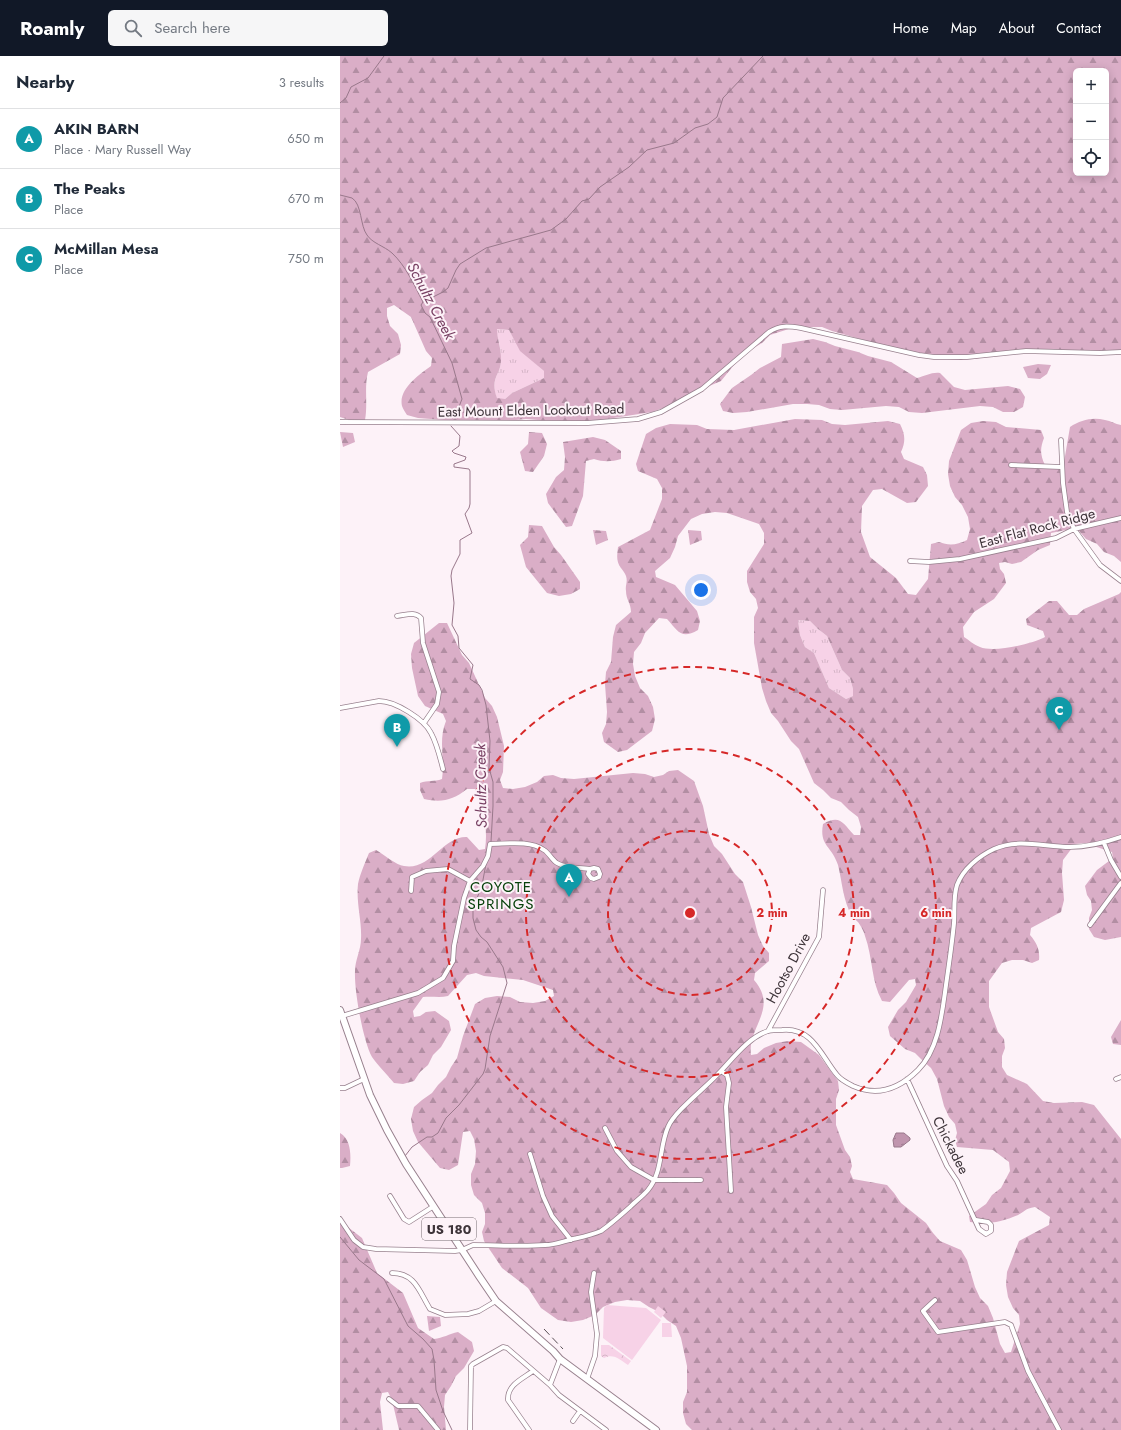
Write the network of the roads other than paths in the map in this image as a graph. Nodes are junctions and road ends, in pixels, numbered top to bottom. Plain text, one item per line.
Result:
1 (1121, 352) edge
2 (340, 422) edge
3 (1061, 440) dead end
4 (1011, 465) dead end
5 (1061, 467) junction
6 (1121, 518) edge
7 (1074, 529) junction
8 (910, 561) dead end
9 (1121, 581) edge
10 (397, 616) dead end
11 (340, 708) edge
12 (424, 723) junction
13 (443, 768) dead end
14 (1121, 837) edge
15 (1104, 843) junction
16 (590, 869) dead end
17 (1121, 877) edge
18 (470, 881) junction
19 (1121, 883) edge
20 (411, 890) dead end
21 (823, 890) dead end
22 (1090, 924) dead end
23 (341, 1013) edge
24 (768, 1031) junction
25 (721, 1071) junction
26 (1121, 1077) edge
27 (364, 1079) junction
28 (907, 1079) junction
29 (1116, 1079) dead end
30 (340, 1088) edge
31 (605, 1128) dead end
32 (530, 1154) dead end
33 (654, 1180) junction
34 (700, 1180) dead end
35 (731, 1191) dead end
36 (390, 1196) dead end
37 (434, 1206) junction
38 (340, 1219) edge
39 (976, 1220) dead end
40 (571, 1240) junction
41 (462, 1250) junction
42 (392, 1273) dead end
43 (594, 1273) dead end
44 (496, 1300) junction
45 (935, 1300) dead end
46 (560, 1359) junction
47 (533, 1371) junction
48 (587, 1379) junction
49 (550, 1385) junction
50 (390, 1399) dead end
51 (580, 1411) junction
52 (574, 1421) dead end
53 (438, 1430) edge
54 (470, 1430) edge
55 (529, 1430) edge
56 (606, 1430) edge
57 (656, 1430) edge
58 (1059, 1430) edge

1 - 2 street, East Mount Elden Lookout Road
3 - 5 street
4 - 5 street
5 - 7 street
6 - 7 street, East Flat Rock Ridge
7 - 8 street, East Flat Rock Ridge
7 - 9 street
10 - 12 street
11 - 12 street
12 - 13 street
14 - 15 street
15 - 17 street
15 - 28 street
16 - 18 street
18 - 20 street
18 - 23 street
19 - 22 street
21 - 24 street, Hootso Drive
23 - 27 main road, US 180
24 - 25 street
24 - 28 street
25 - 33 street
25 - 35 street
26 - 29 street
27 - 30 street
27 - 37 main road, US 180
28 - 39 street, Chickadee
31 - 33 street
32 - 40 street
33 - 34 street
33 - 40 street
36 - 37 street
37 - 41 main road, US 180
38 - 41 street
40 - 41 street
41 - 44 main road, US 180
42 - 44 street
43 - 48 street
44 - 46 main road, US 180
45 - 58 street
46 - 48 main road, US 180
46 - 49 street
47 - 49 street
47 - 54 street
47 - 55 street
48 - 57 main road, US 180
49 - 51 street
50 - 53 street
51 - 52 street
51 - 56 street

